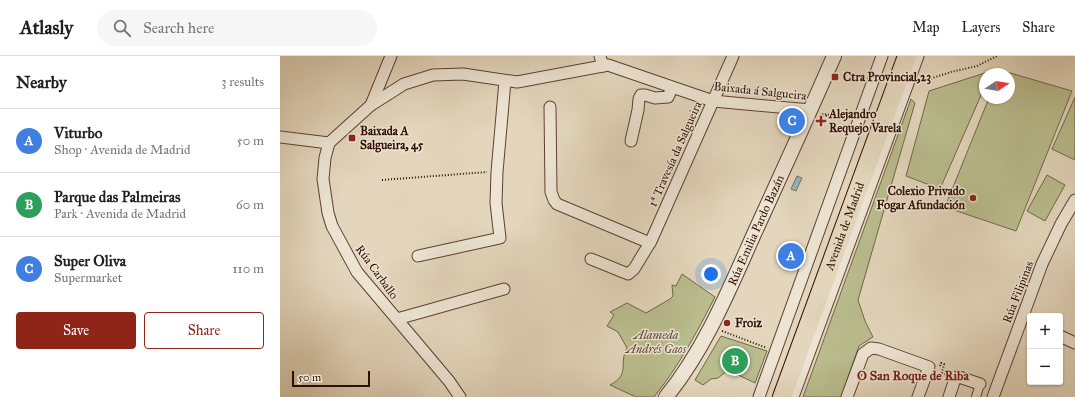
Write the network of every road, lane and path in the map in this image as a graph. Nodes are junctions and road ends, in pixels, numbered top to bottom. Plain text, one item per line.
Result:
1 (391, 56) edge
2 (733, 56) edge
3 (834, 56) edge
4 (882, 56) edge
5 (894, 56) edge
6 (907, 56) edge
7 (918, 56) edge
8 (997, 56) edge
9 (601, 61) edge
10 (505, 81) junction
11 (916, 81) dead end
12 (672, 88) junction
13 (713, 100) junction
14 (371, 105) junction
15 (550, 107) dead end
16 (816, 112) junction
17 (851, 112) dead end
18 (851, 119) dead end
19 (280, 137) edge
20 (631, 141) dead end
21 (329, 143) junction
22 (497, 172) junction
23 (382, 180) dead end
24 (1075, 200) edge
25 (650, 242) junction
26 (418, 256) dead end
27 (590, 259) dead end
28 (504, 289) dead end
29 (397, 319) junction
30 (1026, 321) edge
31 (721, 331) dead end
32 (1063, 337) edge
33 (1075, 343) edge
34 (770, 349) dead end
35 (934, 367) junction
36 (942, 373) dead end
37 (980, 384) joint
38 (460, 397) edge
39 (666, 397) edge
40 (759, 397) edge
41 (770, 397) edge
42 (782, 397) edge
43 (793, 397) edge
44 (847, 397) edge
45 (918, 397) edge
46 (949, 397) edge
47 (976, 397) edge
48 (993, 397) edge

1 - 14 street
2 - 13 street, 1ª Travesía da Salgueira
3 - 16 street, Rúa Emilia Pardo Bazán
4 - 40 street, Avenida de Madrid
5 - 41 highway, Avenida de Madrid
6 - 42 highway, Avenida de Madrid
7 - 43 street
8 - 11 path
9 - 10 street, Baixada á Salgueira
9 - 12 street, Baixada á Salgueira
10 - 14 street, Baixada á Salgueira
10 - 22 street
12 - 13 street, Baixada á Salgueira
12 - 20 street
13 - 16 street, Baixada á Salgueira
13 - 25 street, 1ª Travesía da Salgueira
14 - 21 street, Baixada á Salgueira
15 - 25 street
16 - 17 path
16 - 18 path
16 - 39 street, Rúa Emilia Pardo Bazán
19 - 21 street
21 - 29 street, Rúa Carballo
22 - 23 path
22 - 26 street
24 - 30 street, Rúa Filipinas
25 - 27 street, 1ª Travesía da Salgueira
28 - 29 street
29 - 38 street, Rúa Carballo
30 - 48 street, Rúa Filipinas
31 - 34 path
32 - 33 street
35 - 36 path
35 - 44 street
35 - 45 street
37 - 46 street
37 - 47 street

